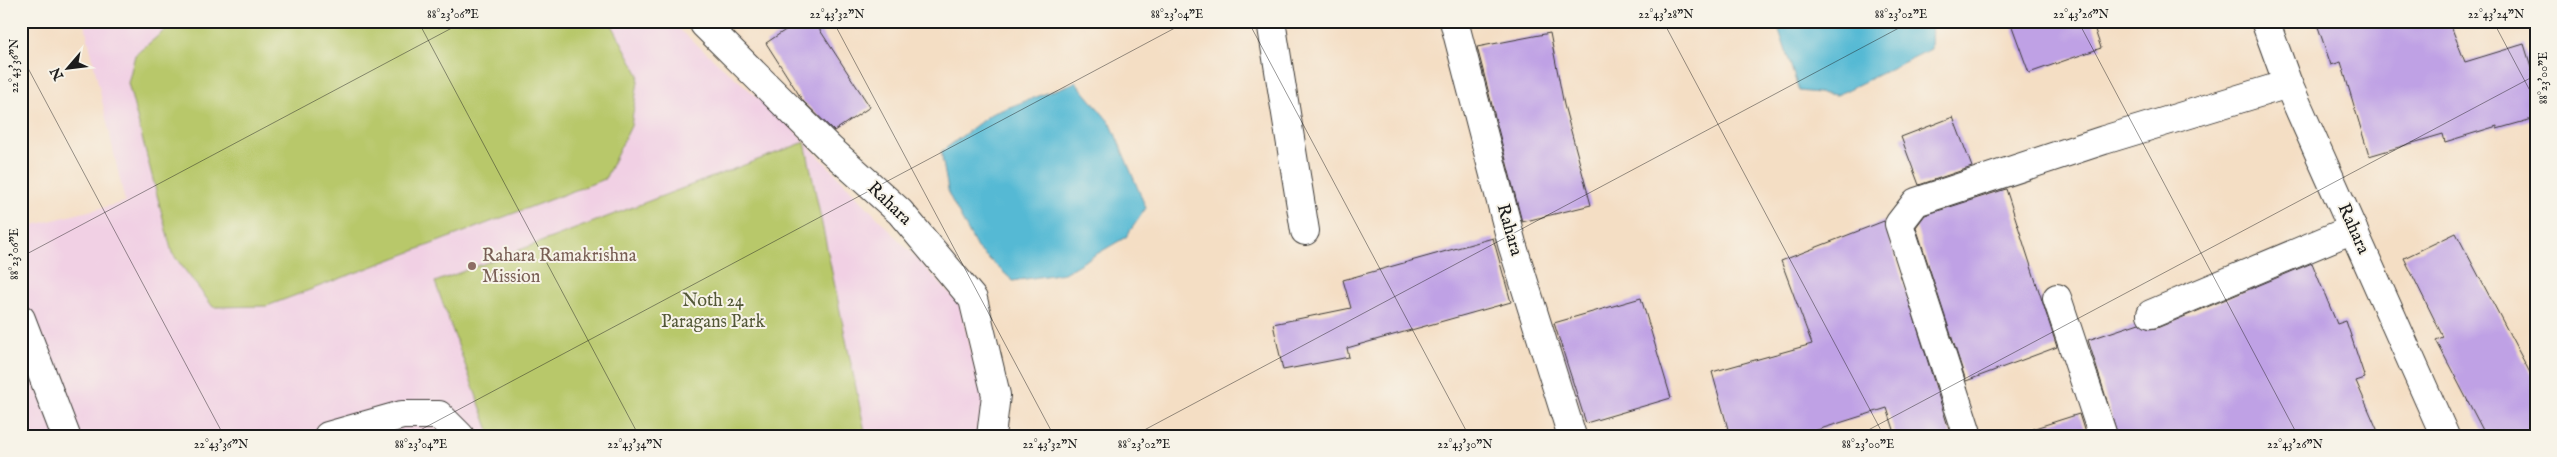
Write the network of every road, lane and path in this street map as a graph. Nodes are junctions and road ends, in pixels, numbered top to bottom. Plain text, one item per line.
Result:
1 (1271, 21) edge
2 (1454, 21) edge
3 (2265, 21) edge
4 (707, 22) edge
5 (2288, 84) junction
6 (2353, 229) junction
7 (1305, 231) dead end
8 (2057, 298) dead end
9 (2151, 314) dead end
10 (21, 320) edge
11 (66, 436) edge
12 (328, 436) edge
13 (460, 436) edge
14 (991, 436) edge
15 (1572, 436) edge
16 (1968, 436) edge
17 (2103, 436) edge
18 (2445, 436) edge

1 - 7 street
2 - 15 street, Rahara
3 - 5 street, Rahara
4 - 14 street, Rahara
5 - 6 street, Rahara
5 - 16 street
6 - 9 street
6 - 18 street, Rahara
8 - 17 street
10 - 11 street
12 - 13 street

